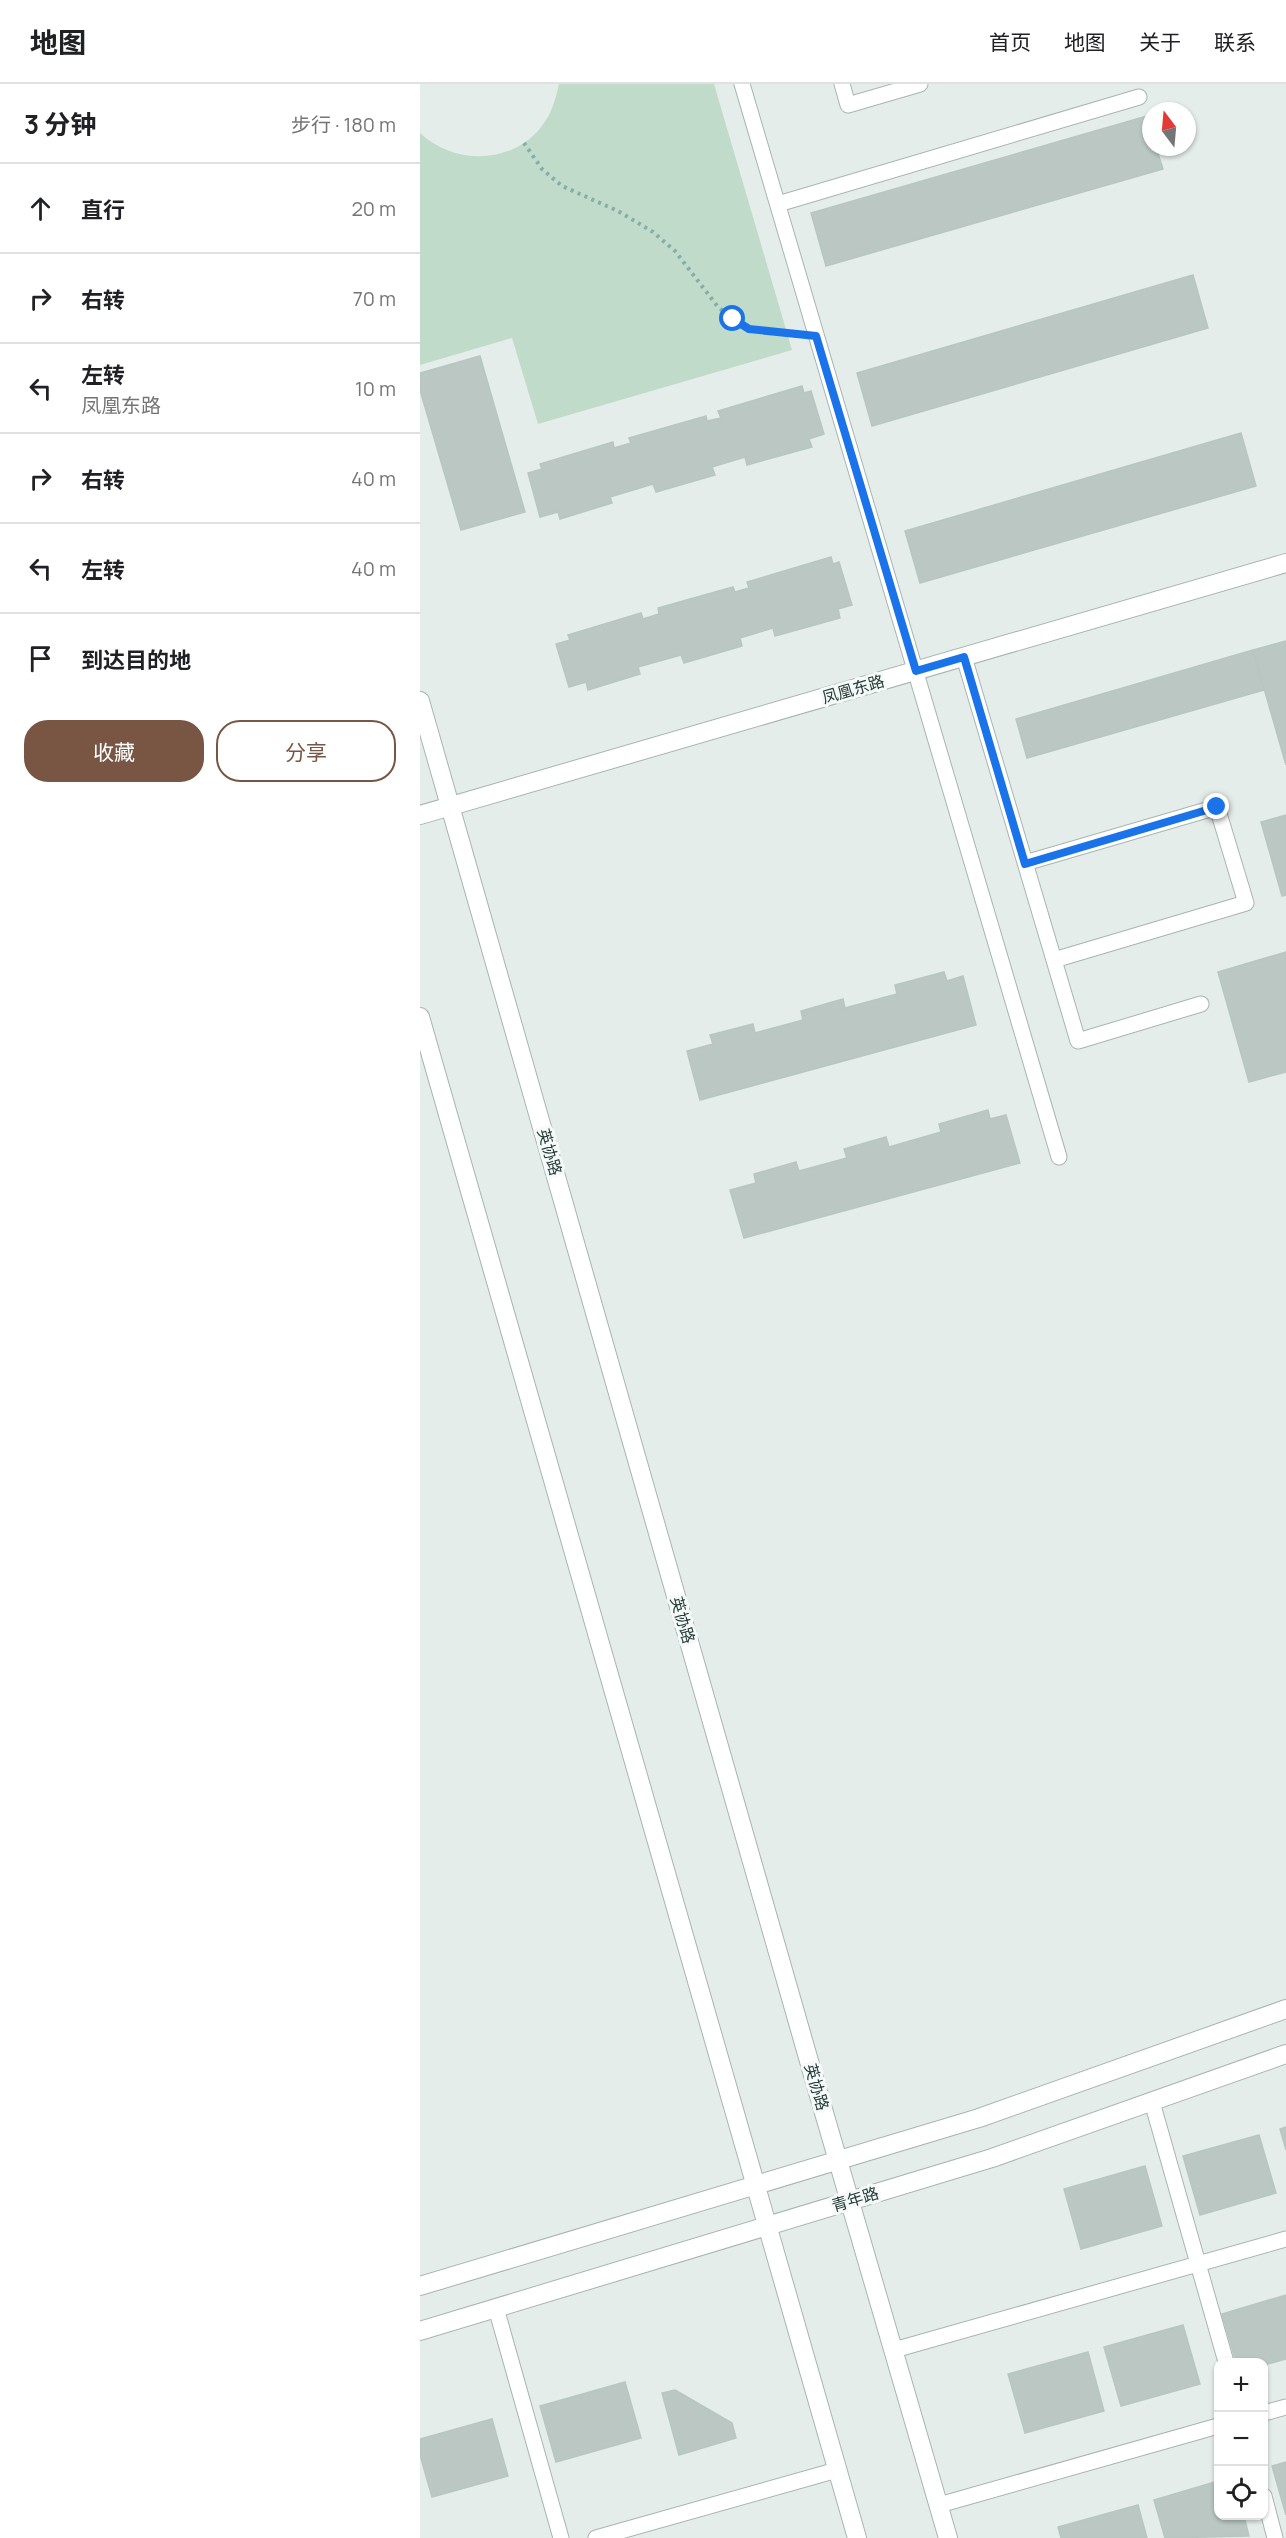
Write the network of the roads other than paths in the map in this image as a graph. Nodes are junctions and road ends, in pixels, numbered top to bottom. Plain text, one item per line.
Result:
1 (742, 84) edge
2 (842, 84) edge
3 (920, 84) edge
4 (1138, 97) dead end
5 (777, 204) junction
6 (1286, 563) edge
7 (964, 657) junction
8 (916, 671) junction
9 (420, 701) edge
10 (450, 806) junction
11 (420, 815) edge
12 (1025, 864) junction
13 (1054, 960) junction
14 (1201, 1004) dead end
15 (420, 1017) edge
16 (1059, 1157) dead end
17 (1286, 2009) edge
18 (1286, 2054) edge
19 (1152, 2102) junction
20 (838, 2161) junction
21 (754, 2186) junction
22 (850, 2201) junction
23 (766, 2226) junction
24 (1286, 2239) edge
25 (1198, 2264) junction
26 (420, 2286) edge
27 (496, 2308) junction
28 (420, 2331) edge
29 (894, 2350) junction
30 (1225, 2358) edge
31 (1286, 2407) edge
32 (1267, 2412) edge
33 (1214, 2427) edge
34 (837, 2470) junction
35 (939, 2505) junction
36 (1268, 2514) edge
37 (561, 2538) edge
38 (596, 2538) edge
39 (857, 2538) edge
40 (948, 2538) edge
41 (1275, 2538) edge

1 - 5 lane
2 - 3 lane
4 - 5 lane
5 - 8 lane
6 - 7 street, 凤凰东路
7 - 8 street, 凤凰东路
7 - 12 lane
8 - 10 street, 凤凰东路
8 - 16 lane
9 - 10 street, 英协路
10 - 11 street, 凤凰东路
10 - 20 street, 英协路
12 - 13 lane
12 - 13 lane
13 - 14 lane
15 - 21 street
17 - 20 street
18 - 19 street, 青年路
19 - 22 street, 青年路
19 - 25 lane
20 - 21 street
20 - 22 street, 英协路
21 - 23 street
21 - 26 street
22 - 23 street, 青年路
22 - 29 street, 英协路
23 - 27 street, 青年路
23 - 34 street
24 - 25 lane
25 - 29 lane
25 - 30 lane
27 - 28 street, 青年路
27 - 37 lane
29 - 35 street, 英协路
31 - 32 lane
33 - 35 lane
34 - 38 lane
34 - 39 street
35 - 40 street, 英协路
36 - 41 lane

